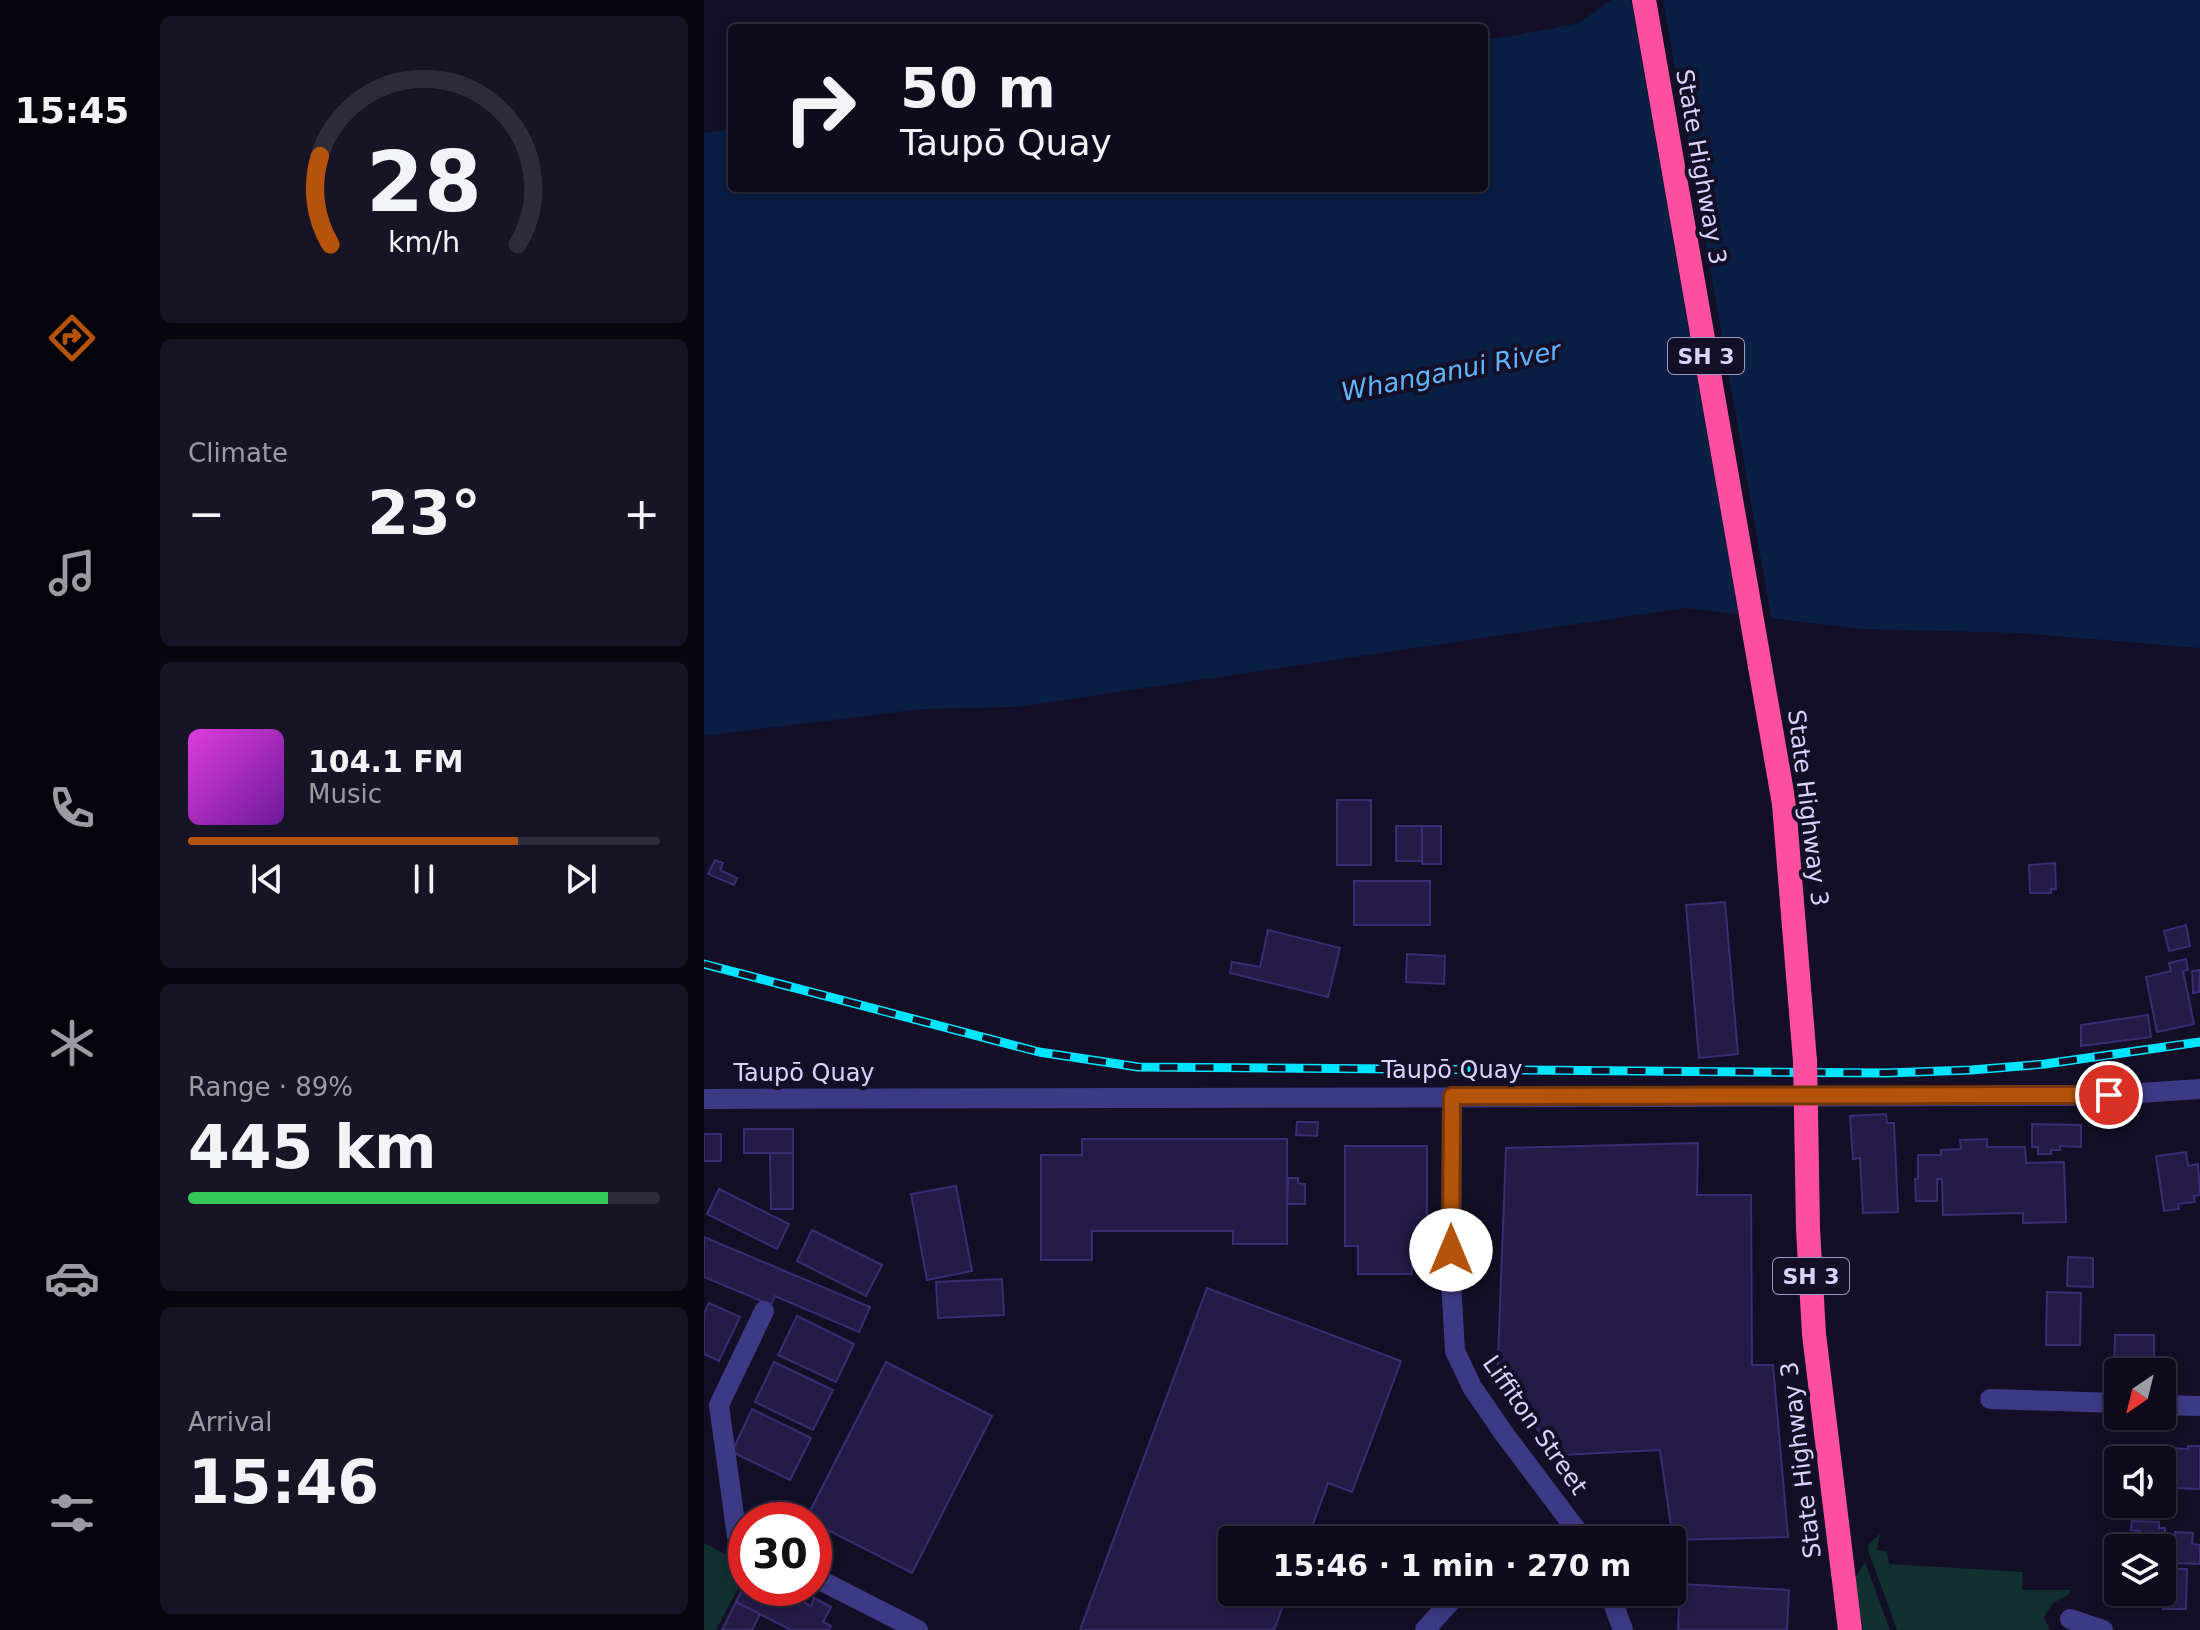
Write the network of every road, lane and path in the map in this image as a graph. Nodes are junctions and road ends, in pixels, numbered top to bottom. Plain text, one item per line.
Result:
1 (1644, 0) edge
2 (2200, 1089) edge
3 (1452, 1096) junction
4 (704, 1099) edge
5 (764, 1311) dead end
6 (1990, 1399) dead end
7 (712, 1401) edge
8 (2104, 1403) edge
9 (2176, 1405) edge
10 (2200, 1406) edge
11 (731, 1502) edge
12 (1568, 1526) edge
13 (832, 1586) edge
14 (1446, 1606) edge
15 (1614, 1606) edge
16 (2070, 1619) dead end
17 (918, 1630) edge
18 (1425, 1630) edge
19 (1623, 1630) edge
20 (1850, 1630) edge
21 (2103, 1630) edge

1 - 20 highway, State Highway 3 / SH 3, bridge
2 - 3 street, Taupō Quay
3 - 4 street, Taupō Quay
3 - 12 street, Liffiton Street
5 - 7 street
6 - 8 street
7 - 11 street
9 - 10 street
13 - 17 street
14 - 18 street
15 - 19 street
16 - 21 street

